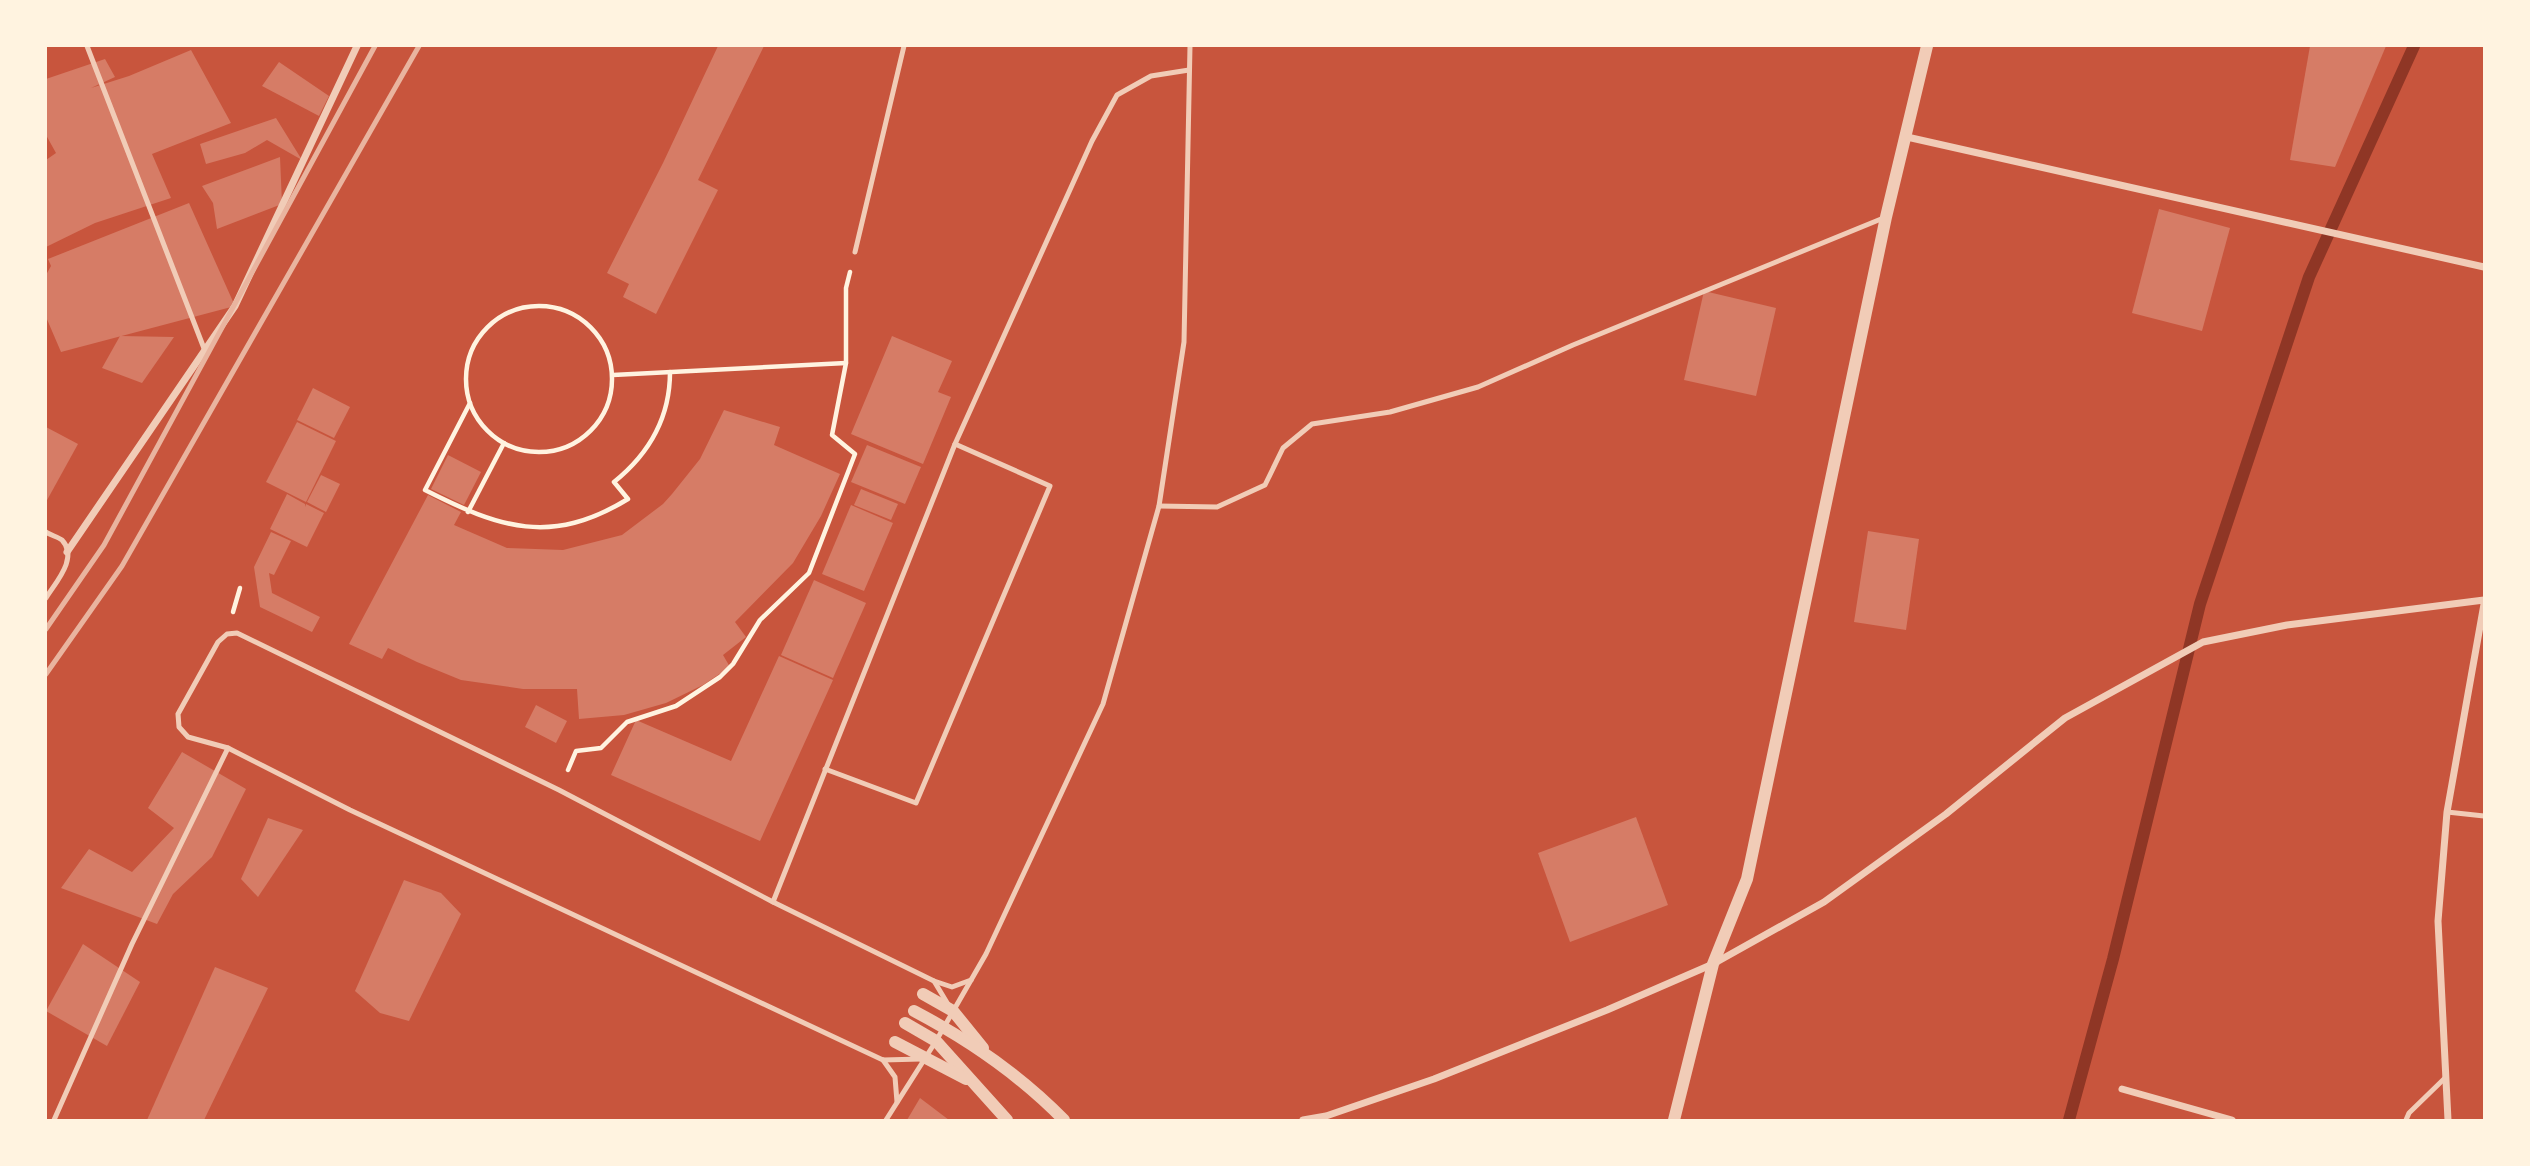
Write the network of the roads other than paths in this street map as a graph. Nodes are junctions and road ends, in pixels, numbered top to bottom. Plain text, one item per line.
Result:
1 (87, 46) edge
2 (357, 46) edge
3 (904, 46) edge
4 (1190, 46) edge
5 (1927, 46) edge
6 (1189, 70) junction
7 (1907, 137) junction
8 (1886, 217) junction
9 (855, 253) road end
10 (2484, 267) edge
11 (205, 351) junction
12 (955, 444) junction
13 (1158, 506) junction
14 (46, 533) edge
15 (67, 552) junction
16 (46, 598) edge
17 (2484, 602) edge
18 (228, 748) junction
19 (825, 769) junction
20 (2447, 812) junction
21 (2484, 816) edge
22 (773, 902) junction
23 (1713, 964) junction
24 (971, 980) junction
25 (934, 981) junction
26 (923, 994) dead end
27 (953, 1011) junction
28 (914, 1012) dead end
29 (905, 1023) dead end
30 (943, 1027) junction
31 (936, 1041) junction
32 (895, 1042) dead end
33 (923, 1059) junction
34 (992, 1059) junction
35 (883, 1060) junction
36 (2445, 1078) junction
37 (971, 1082) junction
38 (2122, 1089) dead end
39 (897, 1102) junction
40 (54, 1121) edge
41 (886, 1121) edge
42 (1007, 1121) edge
43 (1064, 1121) edge
44 (1303, 1121) edge
45 (1674, 1121) edge
46 (2232, 1121) edge
47 (2406, 1121) edge
48 (2448, 1121) edge

1 - 11 lane
2 - 11 street
3 - 9 lane
4 - 6 lane
5 - 7 street
6 - 12 lane
6 - 13 lane
7 - 8 street
7 - 10 street
8 - 13 lane
8 - 23 street
11 - 15 street
12 - 19 lane
12 - 19 lane
13 - 24 lane
14 - 15 lane
15 - 16 lane
17 - 20 street
17 - 23 street
18 - 22 lane
18 - 35 lane
18 - 40 lane
19 - 22 lane
20 - 21 lane
20 - 36 street
22 - 25 lane
23 - 44 street
23 - 45 street
24 - 25 lane
24 - 27 lane
25 - 27 lane
26 - 27 street
27 - 30 lane
27 - 34 street
28 - 30 street
29 - 31 street
30 - 31 lane
30 - 34 street
31 - 33 lane
31 - 37 street
32 - 33 street
33 - 35 lane
33 - 37 street
33 - 39 lane
34 - 43 street
35 - 39 lane
36 - 47 lane
36 - 48 street
37 - 42 street
38 - 46 street
39 - 41 lane

